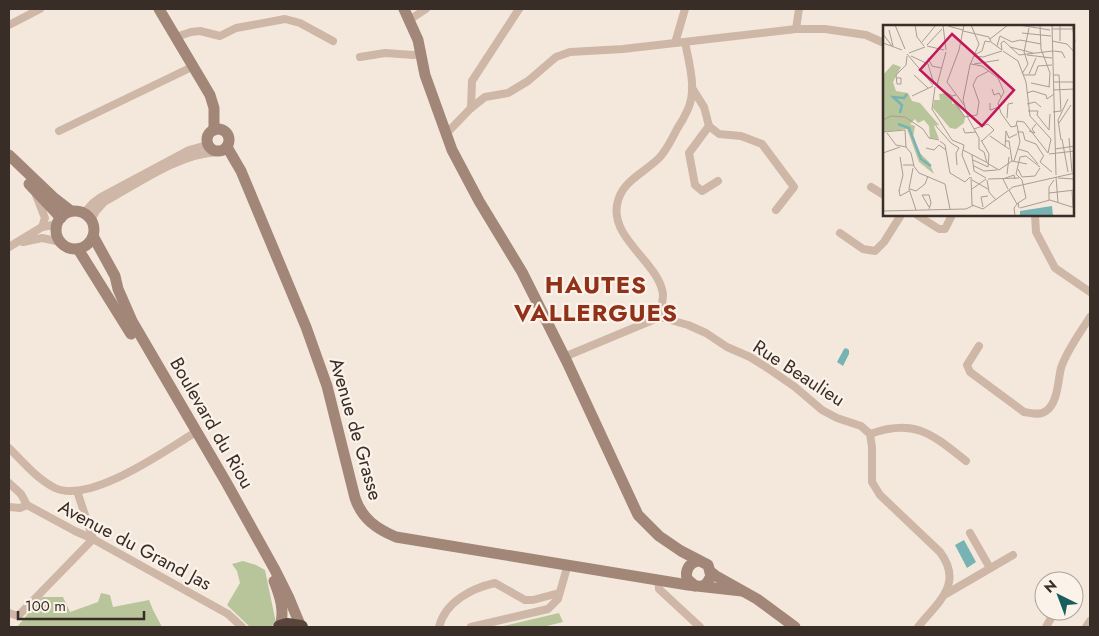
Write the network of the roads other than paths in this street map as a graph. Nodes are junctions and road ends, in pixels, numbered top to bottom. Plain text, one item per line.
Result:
1 (40, 9) edge
2 (159, 9) edge
3 (404, 9) edge
4 (426, 9) edge
5 (519, 9) edge
6 (685, 9) edge
7 (799, 9) edge
8 (409, 20) junction
9 (9, 25) edge
10 (796, 29) junction
11 (176, 37) junction
12 (333, 41) dead end
13 (684, 42) junction
14 (675, 43) junction
15 (883, 43) edge
16 (422, 52) junction
17 (360, 57) dead end
18 (194, 66) junction
19 (692, 88) junction
20 (471, 108) junction
21 (709, 126) junction
22 (214, 130) junction
23 (59, 131) dead end
24 (446, 134) junction
25 (207, 144) junction
26 (223, 150) junction
27 (9, 155) edge
28 (9, 163) edge
29 (718, 181) dead end
30 (871, 187) dead end
31 (33, 189) junction
32 (883, 193) edge
33 (776, 210) dead end
34 (71, 212) junction
35 (88, 216) junction
36 (901, 216) edge
37 (919, 216) edge
38 (952, 216) edge
39 (1035, 216) edge
40 (59, 221) junction
41 (42, 227) junction
42 (840, 233) dead end
43 (93, 236) junction
44 (18, 242) junction
45 (61, 242) junction
46 (9, 247) edge
47 (78, 248) junction
48 (1090, 292) edge
49 (660, 317) junction
50 (1090, 317) edge
51 (980, 346) dead end
52 (564, 357) junction
53 (870, 434) junction
54 (191, 435) junction
55 (9, 448) edge
56 (966, 461) dead end
57 (9, 483) edge
58 (76, 491) junction
59 (27, 505) junction
60 (9, 507) edge
61 (970, 533) dead end
62 (93, 539) junction
63 (1013, 555) dead end
64 (568, 564) junction
65 (691, 568) junction
66 (990, 568) junction
67 (711, 572) junction
68 (662, 580) junction
69 (700, 586) junction
70 (742, 591) junction
71 (560, 593) junction
72 (946, 594) junction
73 (9, 613) edge
74 (1090, 621) edge
75 (242, 627) edge
76 (280, 627) edge
77 (301, 627) edge
78 (439, 627) edge
79 (471, 627) edge
80 (700, 627) edge
81 (795, 627) edge
82 (918, 627) edge
83 (1086, 627) edge

1 - 9 street
2 - 11 street
3 - 8 street
4 - 8 street
5 - 20 street
6 - 14 street
7 - 10 street
8 - 16 street
10 - 13 street
10 - 15 street
11 - 12 street
11 - 18 street
13 - 14 street
13 - 19 street
14 - 20 street
16 - 17 street
16 - 24 street
18 - 22 street
18 - 23 street
19 - 21 street
19 - 49 street
20 - 24 street
21 - 29 street
21 - 33 street
22 - 25 street
22 - 26 street, Avenue de Grasse
24 - 52 street
25 - 26 street, Avenue de Grasse
25 - 35 street
26 - 35 street
26 - 64 street, Avenue de Grasse
27 - 34 street
28 - 31 street
30 - 32 street
31 - 40 street
31 - 41 street
34 - 35 street
34 - 40 street
35 - 43 street
36 - 42 street
37 - 38 street
39 - 48 street
40 - 41 street
40 - 45 street
41 - 44 street
43 - 47 street
43 - 77 street, Boulevard du Riou
44 - 45 street
44 - 46 street
45 - 47 street
47 - 54 street, Boulevard du Riou
49 - 52 street
49 - 53 street, Rue Beaulieu
50 - 51 street
52 - 65 street
53 - 56 street
53 - 72 street
54 - 58 street
54 - 76 street, Boulevard du Riou
55 - 58 street
57 - 59 street
58 - 62 street
59 - 60 street
59 - 62 street, Avenue du Grand Jas
61 - 66 street
62 - 73 street
62 - 75 street, Avenue du Grand Jas
63 - 66 street
64 - 68 street, Avenue de Grasse
64 - 71 street
65 - 67 street
65 - 68 street, Avenue de Grasse
65 - 69 street
66 - 72 street
67 - 69 street
67 - 70 street
68 - 69 street, Avenue de Grasse
68 - 80 street
69 - 70 street, Avenue de Grasse
70 - 81 street, Avenue de Grasse
71 - 78 street
71 - 79 street
72 - 82 street
74 - 83 street
76 - 77 highway

